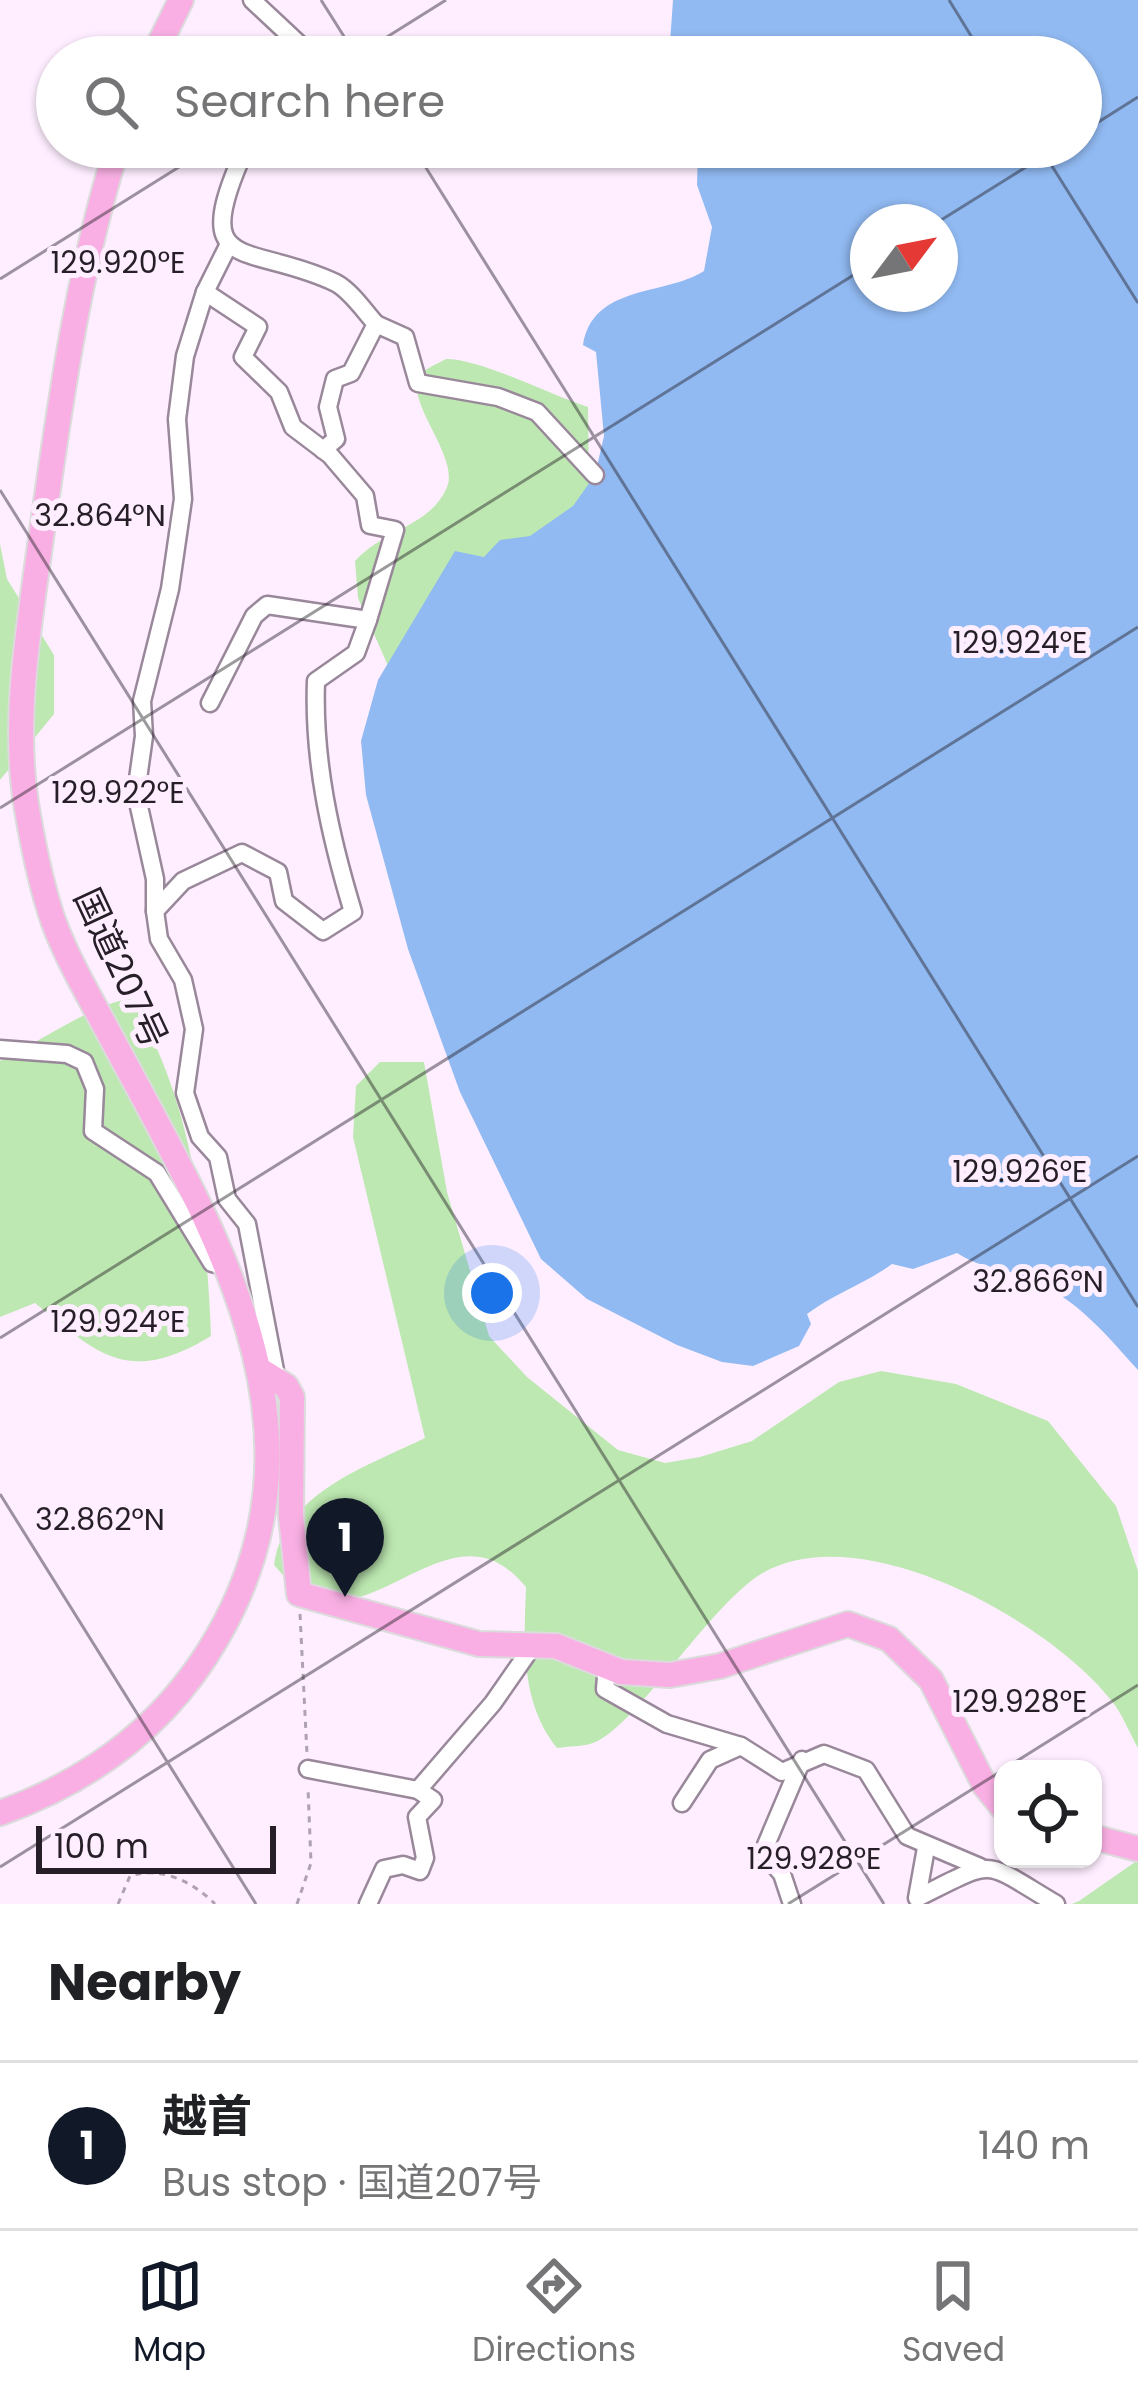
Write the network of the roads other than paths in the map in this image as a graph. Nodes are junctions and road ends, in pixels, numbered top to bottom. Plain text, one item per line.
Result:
1 (182, 0) edge
2 (252, 0) edge
3 (164, 36) edge
4 (291, 36) edge
5 (111, 168) edge
6 (236, 168) edge
7 (228, 246) junction
8 (205, 292) junction
9 (376, 324) junction
10 (323, 450) junction
11 (595, 475) dead end
12 (368, 620) junction
13 (209, 703) dead end
14 (155, 911) junction
15 (0, 1049) edge
16 (228, 1267) junction
17 (269, 1376) junction
18 (534, 1644) junction
19 (607, 1666) junction
20 (741, 1746) junction
21 (803, 1759) junction
22 (308, 1769) road end
23 (418, 1790) junction
24 (994, 1797) edge
25 (682, 1803) dead end
26 (0, 1813) edge
27 (1102, 1839) edge
28 (926, 1848) junction
29 (1138, 1849) edge
30 (980, 1867) junction
31 (915, 1901) edge
32 (368, 1904) edge
33 (792, 1904) edge
34 (1056, 1904) edge

1 - 3 highway
2 - 4 street
5 - 16 highway, 国道207号
6 - 7 street
7 - 8 street
7 - 9 street
8 - 10 street
8 - 14 street
9 - 10 street
9 - 11 street
10 - 12 street
12 - 13 street
12 - 14 street
14 - 17 street
15 - 16 street
16 - 17 highway, 国道207号
17 - 18 highway, 国道207号
17 - 26 highway, 国道207号
18 - 19 highway
18 - 23 street
19 - 20 street
19 - 24 highway
20 - 21 street
20 - 25 street
21 - 28 street
21 - 33 street
22 - 23 street
23 - 32 street
27 - 29 highway
28 - 30 street
28 - 31 street
30 - 31 street
30 - 34 street

